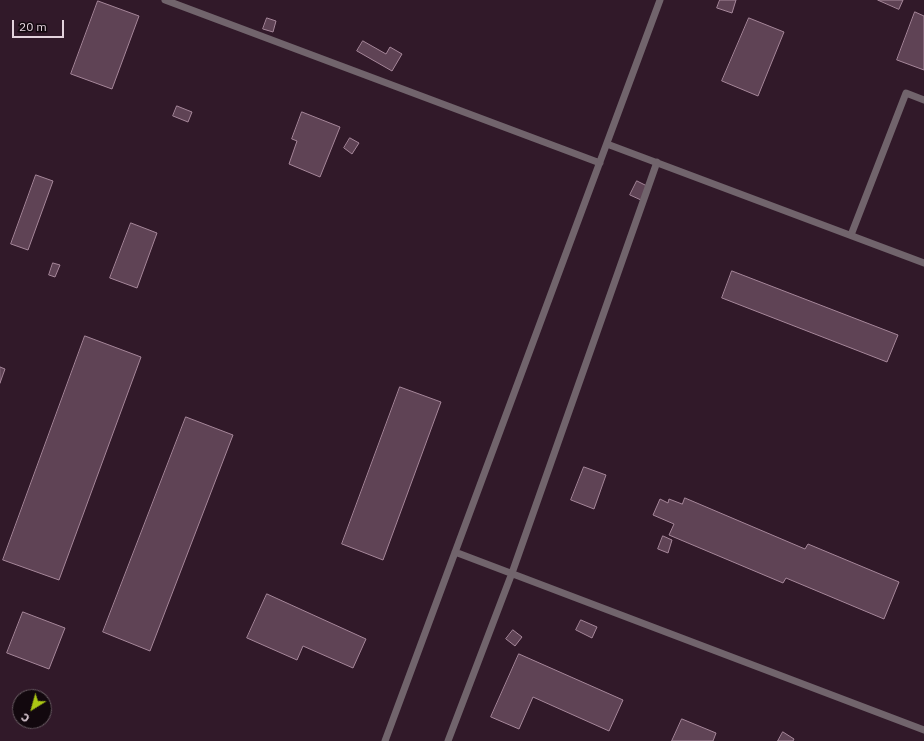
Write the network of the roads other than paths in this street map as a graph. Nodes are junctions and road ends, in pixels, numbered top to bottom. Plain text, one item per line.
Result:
1 (164, 0) edge
2 (660, 0) edge
3 (924, 100) edge
4 (607, 144) junction
5 (600, 162) junction
6 (657, 162) junction
7 (850, 235) junction
8 (924, 263) edge
9 (455, 552) junction
10 (512, 573) junction
11 (924, 730) edge
12 (385, 741) edge
13 (448, 741) edge

1 - 5 lane
2 - 4 lane
3 - 7 lane
4 - 5 lane
4 - 6 lane
5 - 9 lane
6 - 7 lane
6 - 10 lane
7 - 8 lane
9 - 10 lane
9 - 12 lane
10 - 11 lane
10 - 13 lane

